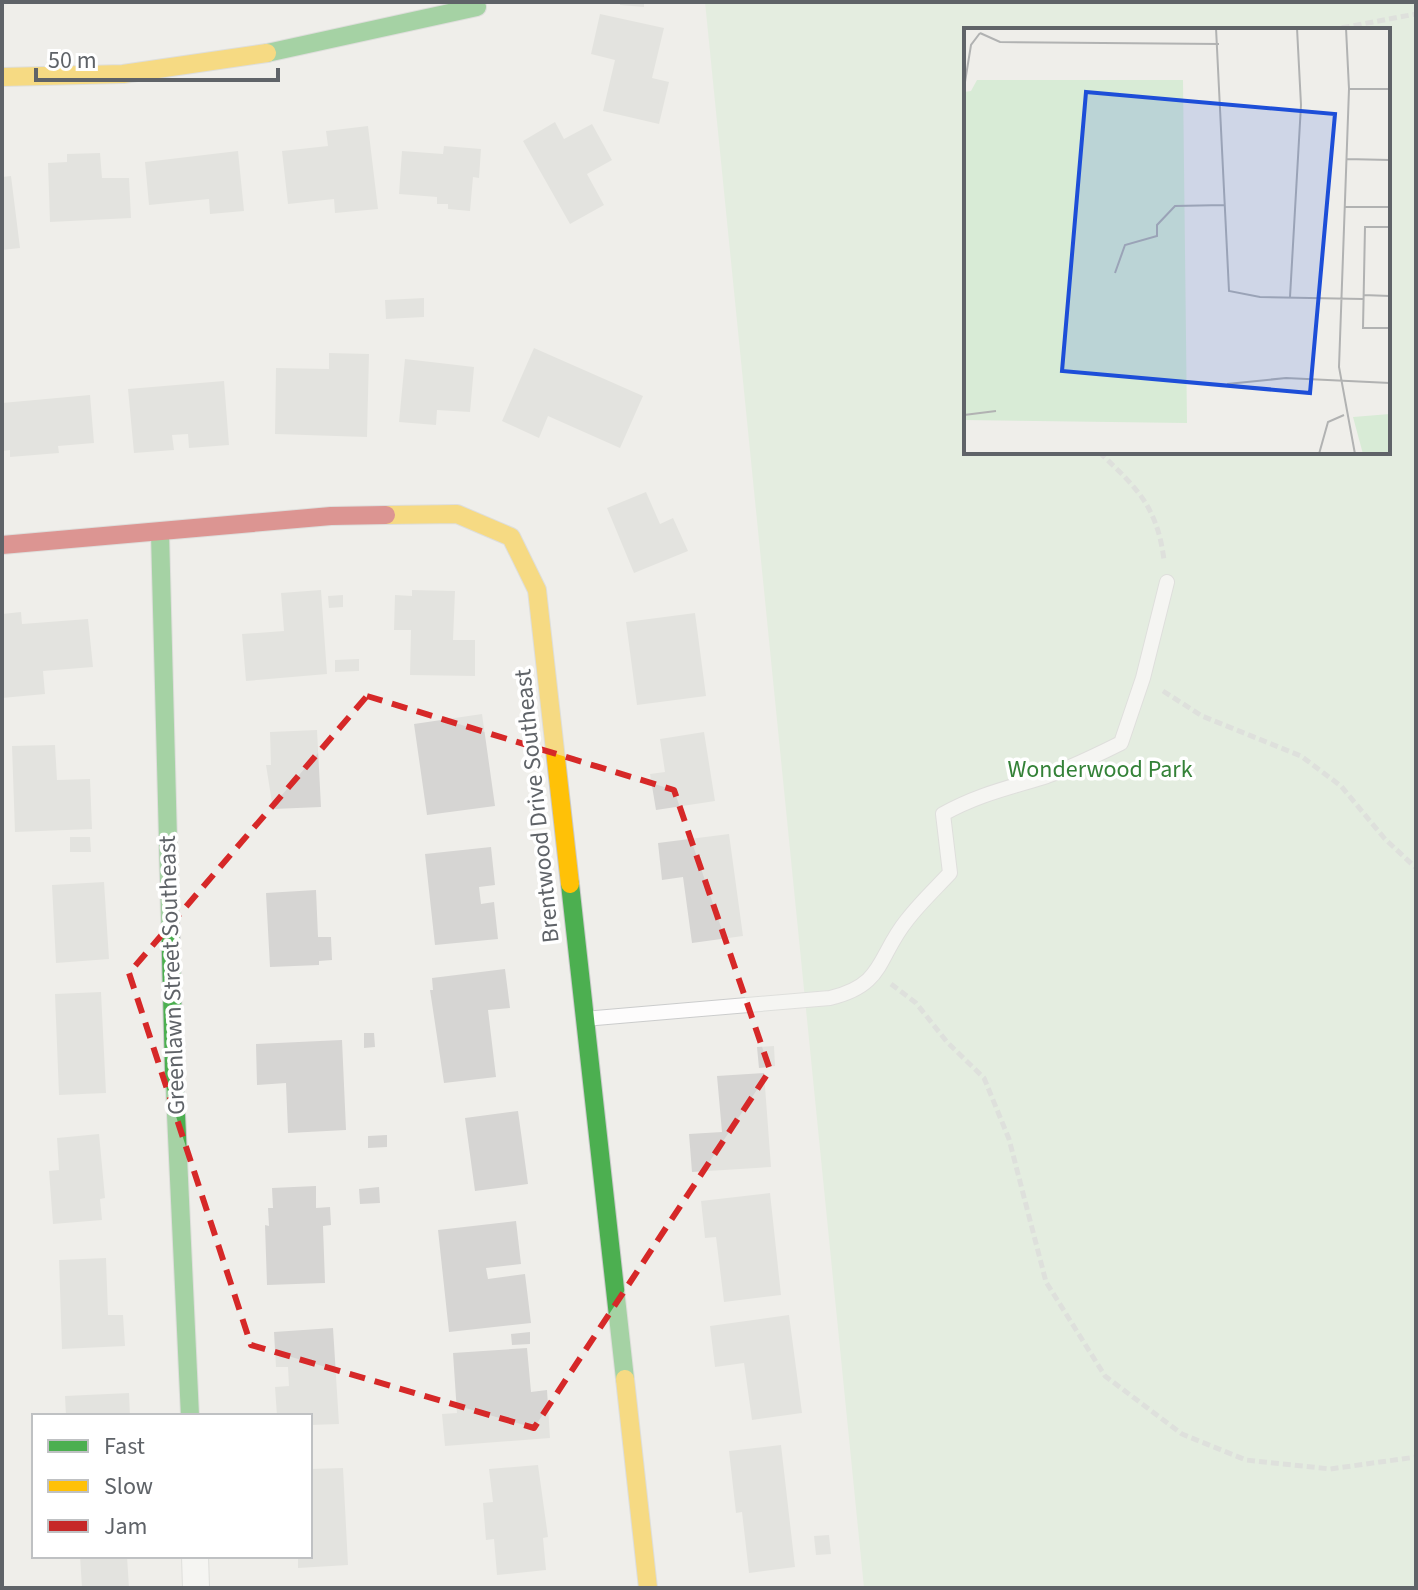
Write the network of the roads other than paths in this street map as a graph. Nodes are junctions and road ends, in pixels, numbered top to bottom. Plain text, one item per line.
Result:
1 (477, 7) dead end
2 (2, 77) edge
3 (160, 533) junction
4 (2, 545) edge
5 (1167, 582) road end
6 (584, 1019) junction
7 (190, 1414) edge
8 (195, 1558) edge
9 (196, 1588) edge
10 (648, 1588) edge

1 - 2 street
3 - 4 street, Brentwood Drive Southeast
3 - 6 street, Brentwood Drive Southeast
3 - 7 street, Greenlawn Street Southeast
5 - 6 lane
6 - 10 street, Brentwood Drive Southeast
8 - 9 street

